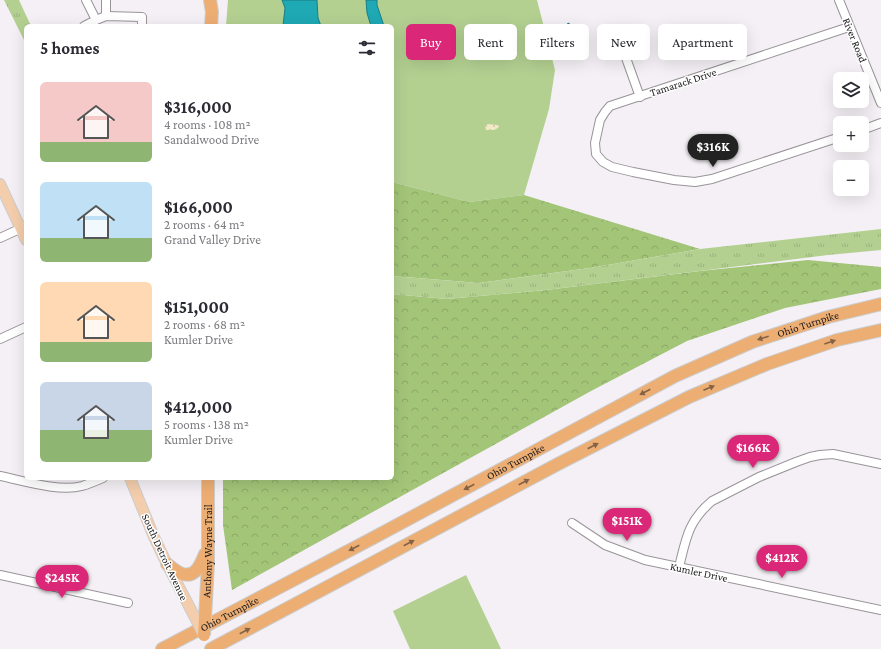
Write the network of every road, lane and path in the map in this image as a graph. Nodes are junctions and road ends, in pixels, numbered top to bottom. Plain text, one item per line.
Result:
1 (86, 0) edge
2 (106, 0) edge
3 (839, 0) edge
4 (212, 4) edge
5 (106, 16) junction
6 (96, 20) junction
7 (88, 24) edge
8 (142, 24) edge
9 (212, 24) edge
10 (849, 27) junction
11 (628, 60) edge
12 (640, 97) junction
13 (881, 103) edge
14 (881, 123) edge
15 (869, 127) edge
16 (833, 139) edge
17 (0, 184) edge
18 (24, 227) edge
19 (0, 238) edge
20 (881, 304) edge
21 (24, 329) edge
22 (881, 330) edge
23 (0, 340) edge
24 (881, 464) edge
25 (0, 476) edge
26 (97, 480) edge
27 (131, 480) edge
28 (208, 480) edge
29 (572, 523) dead end
30 (207, 550) junction
31 (166, 564) junction
32 (679, 567) junction
33 (0, 575) edge
34 (128, 603) dead end
35 (881, 610) edge
36 (204, 635) junction
37 (162, 649) edge
38 (204, 649) edge
39 (211, 649) edge

1 - 6 street
2 - 5 street
3 - 10 street, River Road
4 - 9 highway
5 - 6 street
5 - 8 street
6 - 7 street
10 - 12 street, Tamarack Drive
10 - 13 street, River Road
11 - 12 street
12 - 16 street, Tamarack Drive
14 - 15 street
17 - 18 main road
18 - 19 street
20 -> 37 highway, Ohio Turnpike
21 - 23 street
39 -> 22 highway, Ohio Turnpike
24 - 32 street
25 - 26 street
27 - 31 main road, South Detroit Avenue
28 - 30 highway, Anthony Wayne Trail
29 - 32 street, Kumler Drive
30 - 31 highway
30 - 36 highway, Anthony Wayne Trail, bridge
31 - 36 main road, South Detroit Avenue, bridge
32 - 35 street, Kumler Drive
33 - 34 street
36 - 38 highway, Anthony Wayne Trail

